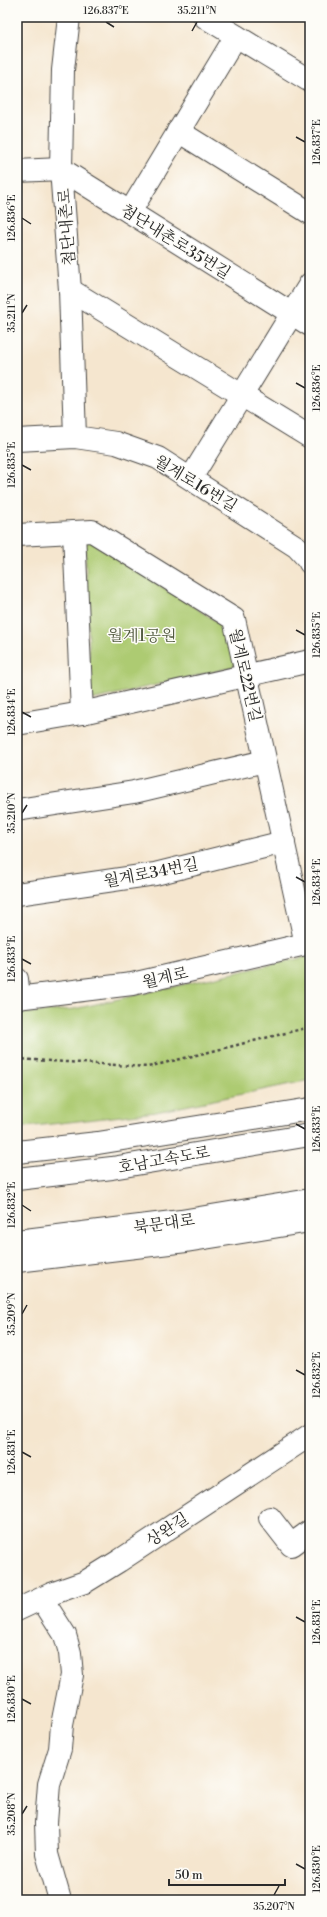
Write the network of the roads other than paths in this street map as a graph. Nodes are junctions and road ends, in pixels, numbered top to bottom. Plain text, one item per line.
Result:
1 (69, 17) edge
2 (205, 17) edge
3 (236, 36) junction
4 (310, 81) edge
5 (178, 131) junction
6 (61, 169) junction
7 (17, 171) edge
8 (130, 212) junction
9 (310, 214) edge
10 (310, 284) edge
11 (70, 290) junction
12 (292, 314) junction
13 (310, 325) edge
14 (242, 395) junction
15 (75, 437) junction
16 (310, 437) edge
17 (17, 440) edge
18 (191, 478) junction
19 (74, 532) junction
20 (17, 535) edge
21 (310, 560) edge
22 (310, 662) edge
23 (246, 675) junction
24 (82, 713) junction
25 (17, 724) edge
26 (266, 760) junction
27 (17, 810) edge
28 (284, 842) junction
29 (17, 894) edge
30 (308, 944) edge
31 (18, 992) edge
32 (310, 1109) edge
33 (310, 1135) edge
34 (17, 1152) edge
35 (17, 1179) edge
36 (310, 1200) edge
37 (310, 1221) edge
38 (17, 1241) edge
39 (17, 1261) edge
40 (310, 1434) edge
41 (270, 1518) dead end
42 (310, 1530) edge
43 (42, 1599) junction
44 (17, 1610) edge
45 (60, 1900) edge

1 - 6 main road, 첨단내촌로
2 - 3 main road
3 - 4 main road
3 - 5 main road
5 - 8 main road
5 - 9 main road
6 - 7 main road
6 - 8 main road, 첨단내촌로35번길
6 - 11 main road, 첨단내촌로
8 - 12 main road, 첨단내촌로35번길
10 - 12 main road
11 - 14 main road
11 - 15 main road, 첨단내촌로
12 - 13 main road, 첨단내촌로35번길
12 - 14 main road
14 - 16 main road
14 - 18 main road
15 - 17 main road, 월계로16번길
15 - 18 main road, 월계로16번길
18 - 21 main road, 월계로16번길
19 - 20 main road, 월계로22번길
19 - 23 main road, 월계로22번길
19 - 24 main road
22 - 23 main road
23 - 24 main road
23 - 26 main road, 월계로22번길
24 - 25 main road
26 - 27 main road
26 - 28 main road, 월계로22번길
28 - 29 main road, 월계로34번길
28 - 30 main road, 월계로22번길
30 - 31 main road, 월계로
32 - 34 main road, 호남고속도로
33 - 35 main road, 호남고속도로
36 - 38 main road, 북문대로
37 - 39 main road, 북문대로
40 - 43 main road, 상완길
41 - 42 main road
43 - 44 main road, 상완길
43 - 45 main road

